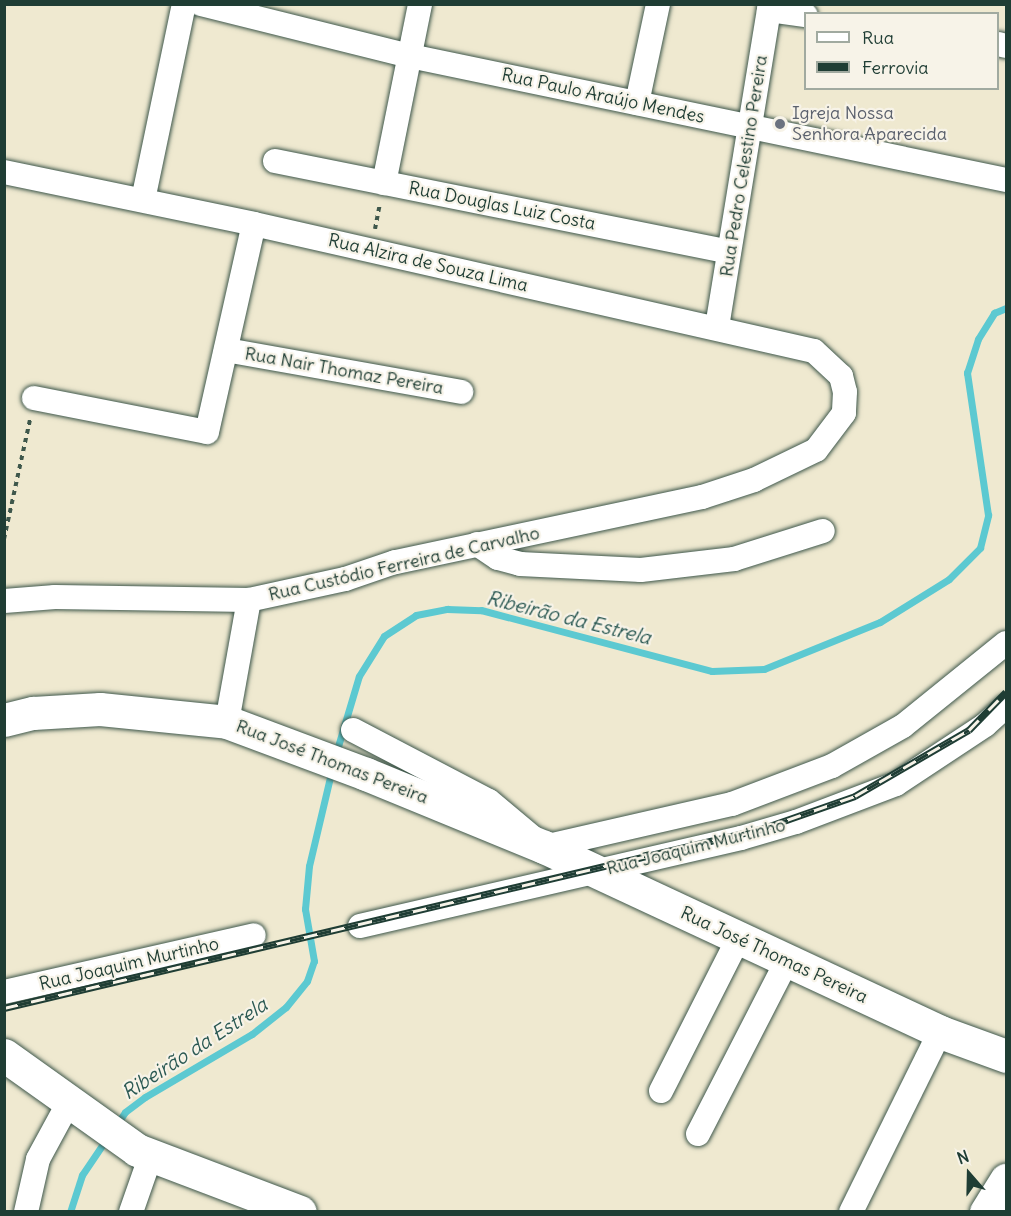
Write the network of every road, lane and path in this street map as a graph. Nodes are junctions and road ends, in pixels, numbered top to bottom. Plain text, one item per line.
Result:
1 (184, 4) edge
2 (201, 4) edge
3 (420, 4) edge
4 (658, 4) edge
5 (769, 7) edge
6 (271, 13) edge
7 (804, 15) edge
8 (410, 56) junction
9 (637, 104) junction
10 (751, 127) junction
11 (275, 161) dead end
12 (4, 172) edge
13 (1006, 180) edge
14 (384, 183) junction
15 (143, 200) junction
16 (254, 224) junction
17 (370, 251) junction
18 (729, 252) junction
19 (717, 327) junction
20 (226, 350) junction
21 (841, 376) joint
22 (461, 392) dead end
23 (34, 398) joint
24 (823, 531) dead end
25 (4, 539) edge
26 (477, 544) junction
27 (249, 600) junction
28 (4, 601) edge
29 (1006, 643) edge
30 (1006, 706) edge
31 (4, 720) edge
32 (228, 722) junction
33 (353, 730) dead end
34 (544, 847) junction
35 (594, 872) junction
36 (360, 926) dead end
37 (254, 935) dead end
38 (738, 939) junction
39 (787, 961) junction
40 (4, 992) edge
41 (940, 1032) junction
42 (4, 1055) edge
43 (1006, 1056) edge
44 (661, 1091) dead end
45 (82, 1108) junction
46 (698, 1134) dead end
47 (144, 1153) junction
48 (1006, 1180) edge
49 (26, 1212) edge
50 (131, 1212) edge
51 (300, 1212) edge
52 (851, 1212) edge
53 (986, 1212) edge

1 - 15 street
2 - 6 street, Rua Paulo Araújo Mendes
3 - 8 street
4 - 9 street
5 - 7 street
5 - 10 street, Rua Pedro Celestino Pereira
6 - 8 street, Rua Paulo Araújo Mendes
8 - 9 street, Rua Paulo Araújo Mendes
8 - 14 street
9 - 10 street, Rua Paulo Araújo Mendes
10 - 13 street, Rua Paulo Araújo Mendes
10 - 18 street, Rua Pedro Celestino Pereira
11 - 14 street, Rua Douglas Luiz Costa
12 - 15 street, Rua Alzira de Souza Lima
14 - 17 path
14 - 18 street, Rua Douglas Luiz Costa
15 - 16 street, Rua Alzira de Souza Lima
16 - 17 street, Rua Alzira de Souza Lima
16 - 20 street
17 - 19 street, Rua Alzira de Souza Lima
18 - 19 street, Rua Pedro Celestino Pereira
19 - 21 street, Rua Alzira de Souza Lima
20 - 22 street, Rua Nair Thomaz Pereira
20 - 23 street
21 - 26 street, Rua Custódio Ferreira de Carvalho
23 - 25 path
24 - 26 street
26 - 27 street, Rua Custódio Ferreira de Carvalho
27 - 28 street, Rua Custódio Ferreira de Carvalho
27 - 32 street
29 - 34 street, Rua Joaquim Murtinho
30 - 35 street, Rua Joaquim Murtinho
31 - 32 street, Rua José Thomas Pereira
32 - 34 street, Rua José Thomas Pereira
33 - 34 street, Rua José Thomas Pereira
34 - 35 street, Rua José Thomas Pereira
35 - 36 street, Rua Joaquim Murtinho
35 - 38 street, Rua José Thomas Pereira
37 - 40 street, Rua Joaquim Murtinho
38 - 39 street, Rua José Thomas Pereira
38 - 44 street
39 - 41 street, Rua José Thomas Pereira
39 - 46 street
41 - 43 street, Rua José Thomas Pereira
41 - 52 street
42 - 45 street
45 - 47 street
45 - 49 street
47 - 50 street
47 - 51 street
48 - 53 street

